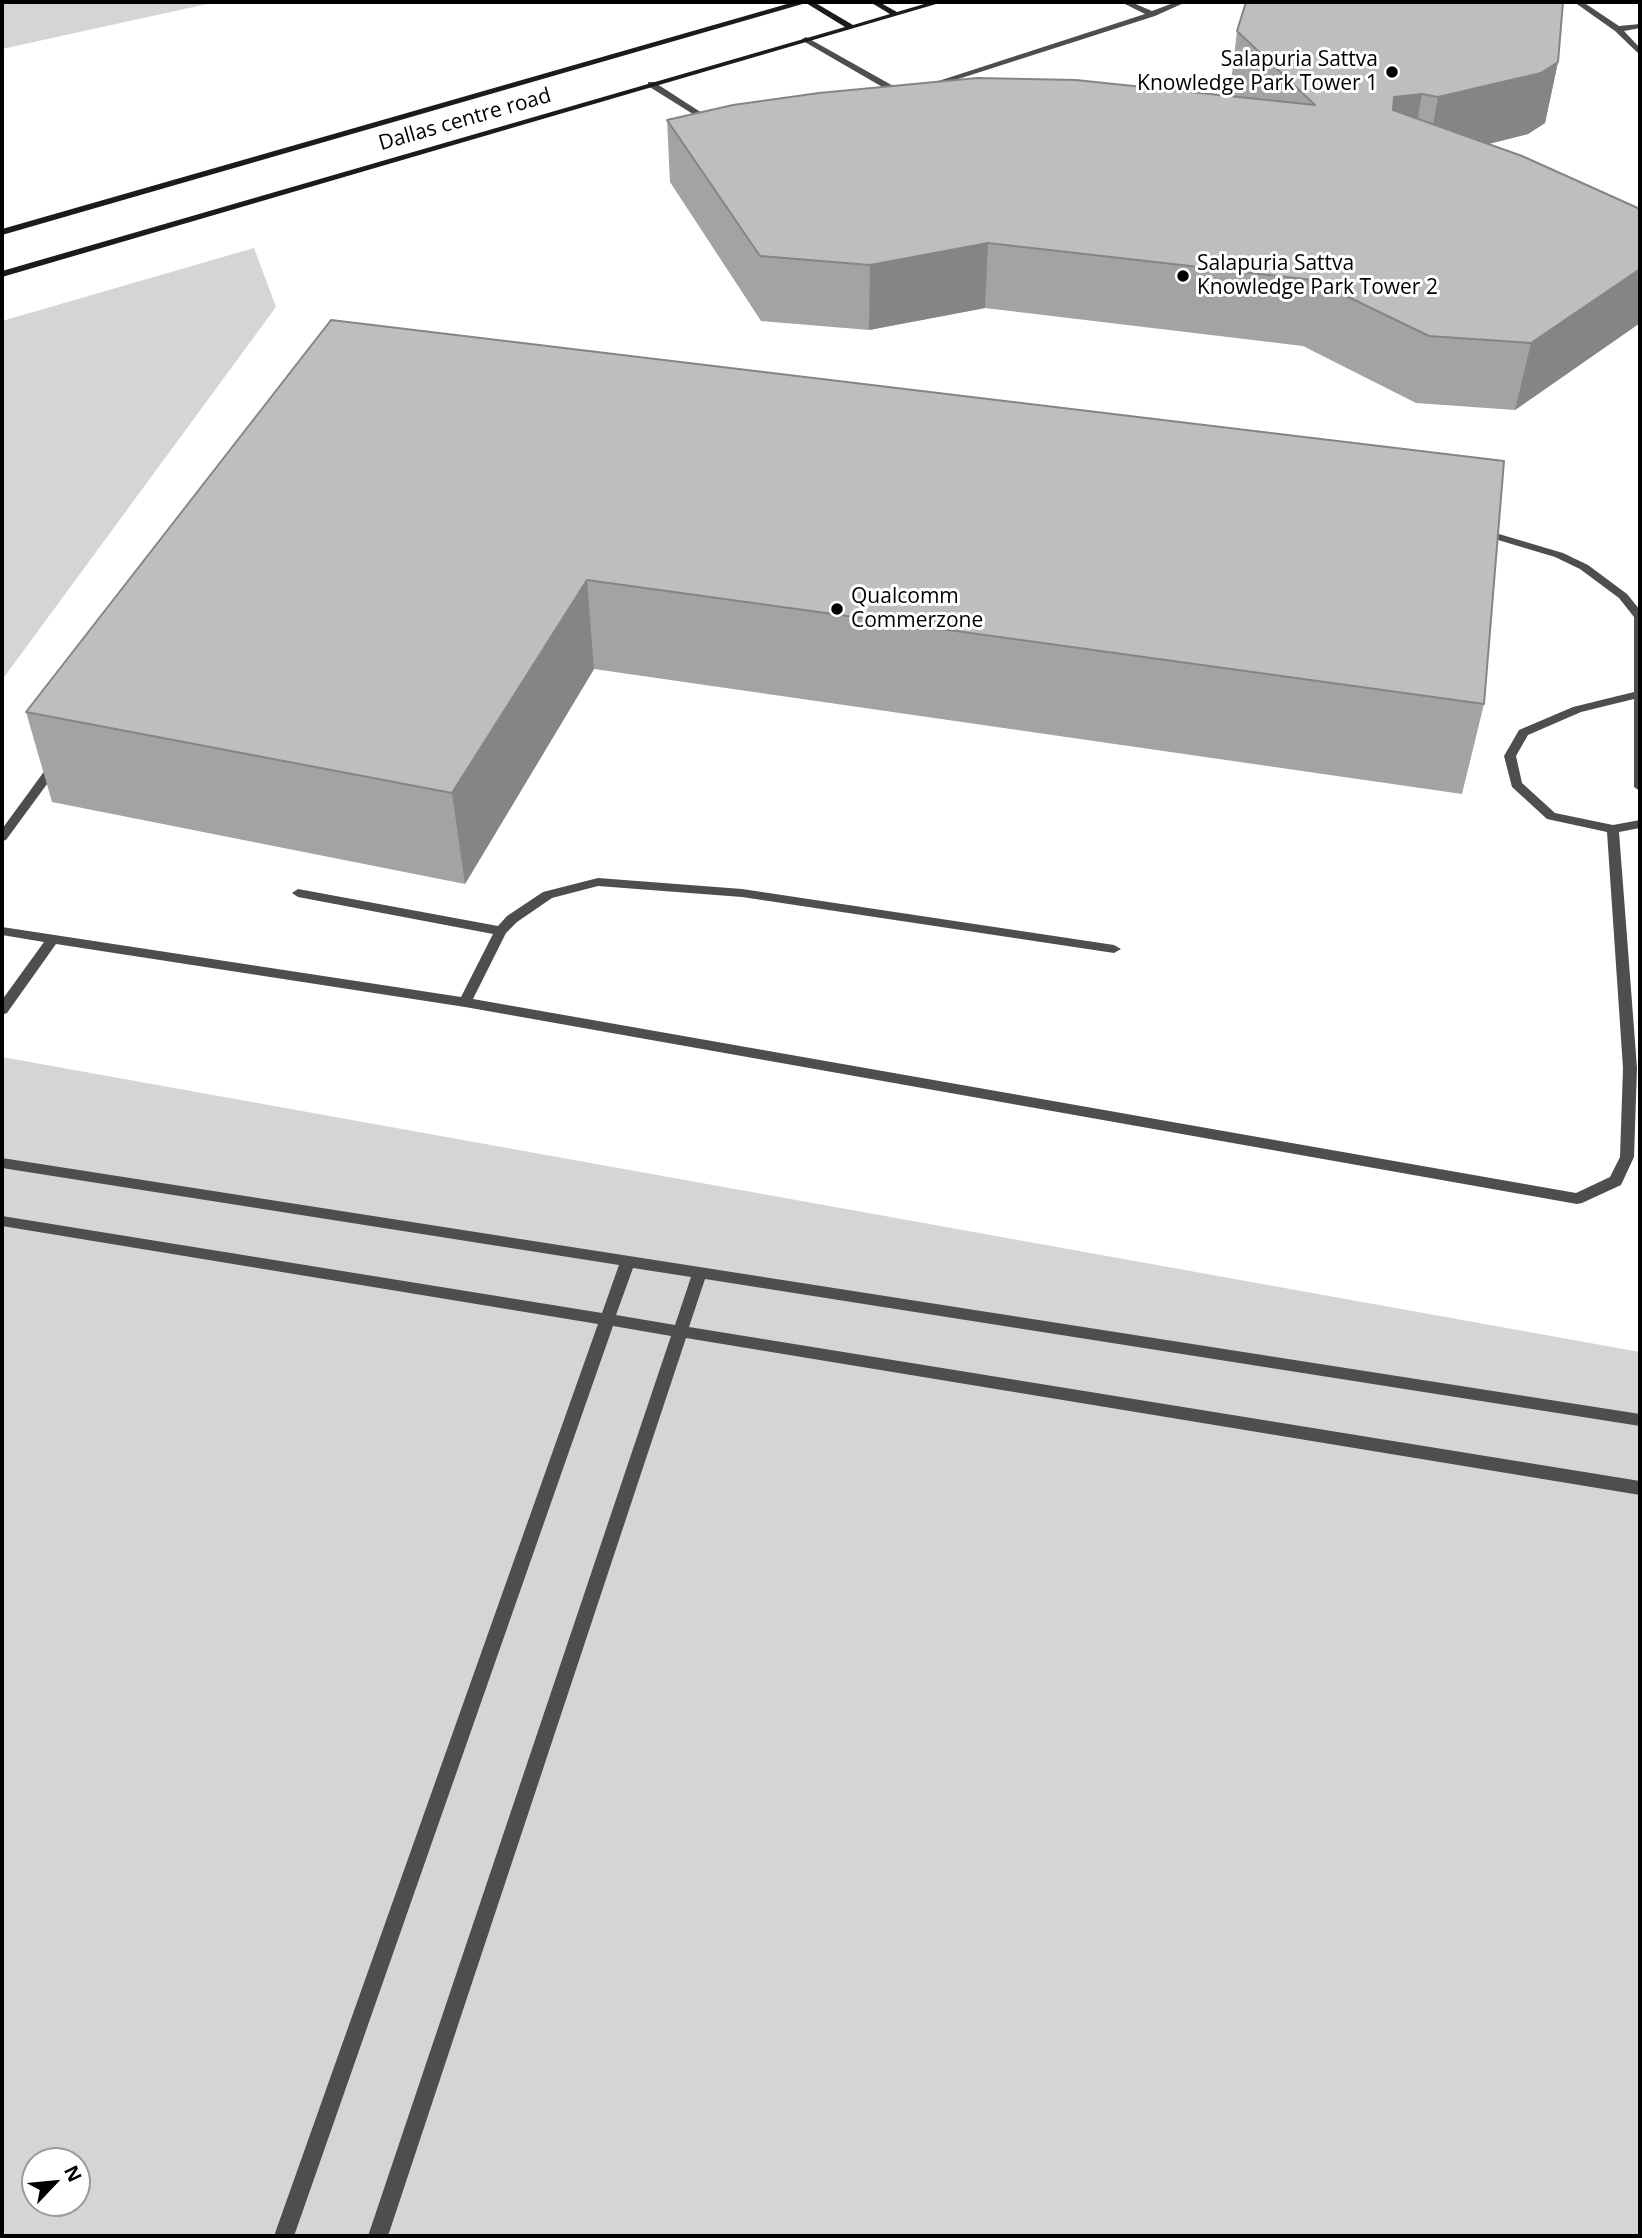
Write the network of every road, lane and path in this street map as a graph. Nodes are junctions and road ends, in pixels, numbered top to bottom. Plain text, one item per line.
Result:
1 (802, 2) edge
2 (809, 2) edge
3 (874, 2) edge
4 (939, 2) edge
5 (1125, 2) edge
6 (1182, 2) edge
7 (1578, 2) edge
8 (896, 14) junction
9 (1152, 14) junction
10 (1640, 26) edge
11 (851, 27) junction
12 (1618, 29) junction
13 (806, 39) junction
14 (1640, 53) edge
15 (651, 84) junction
16 (714, 124) edge
17 (2, 232) edge
18 (2, 274) edge
19 (1475, 531) edge
20 (1640, 694) edge
21 (1640, 754) edge
22 (60, 759) edge
23 (1640, 787) edge
24 (1640, 824) edge
25 (1613, 830) junction
26 (2, 837) edge
27 (298, 892) dead end
28 (501, 931) junction
29 (2, 932) edge
30 (51, 941) junction
31 (1114, 949) dead end
32 (465, 1002) junction
33 (2, 1010) edge
34 (1635, 1060) edge
35 (2, 1163) edge
36 (2, 1220) edge
37 (628, 1261) junction
38 (700, 1273) junction
39 (607, 1319) junction
40 (681, 1332) junction
41 (1640, 1420) edge
42 (1640, 1488) edge
43 (284, 2236) edge
44 (378, 2236) edge

1 - 17 street, Dallas centre road
2 - 11 street
3 - 8 street
4 - 8 street, Dallas centre road
5 - 9 street
6 - 9 street
7 - 12 street
8 - 11 street, Dallas centre road
9 - 13 street
10 - 12 street
11 - 13 street, Dallas centre road
12 - 14 street
13 - 15 street, Dallas centre road
15 - 16 street
15 - 18 street, Dallas centre road
19 - 20 street
20 - 21 street
20 - 25 street
21 - 23 street
22 - 26 street
24 - 25 street
25 - 34 street
27 - 28 street
28 - 31 street
28 - 32 street
29 - 30 street
30 - 32 street
30 - 33 street
32 - 34 street
35 - 37 street
36 - 39 street
37 - 38 street
37 - 39 street
38 - 40 street
38 - 41 street
39 - 40 street
39 - 43 street
40 - 42 street
40 - 44 street

